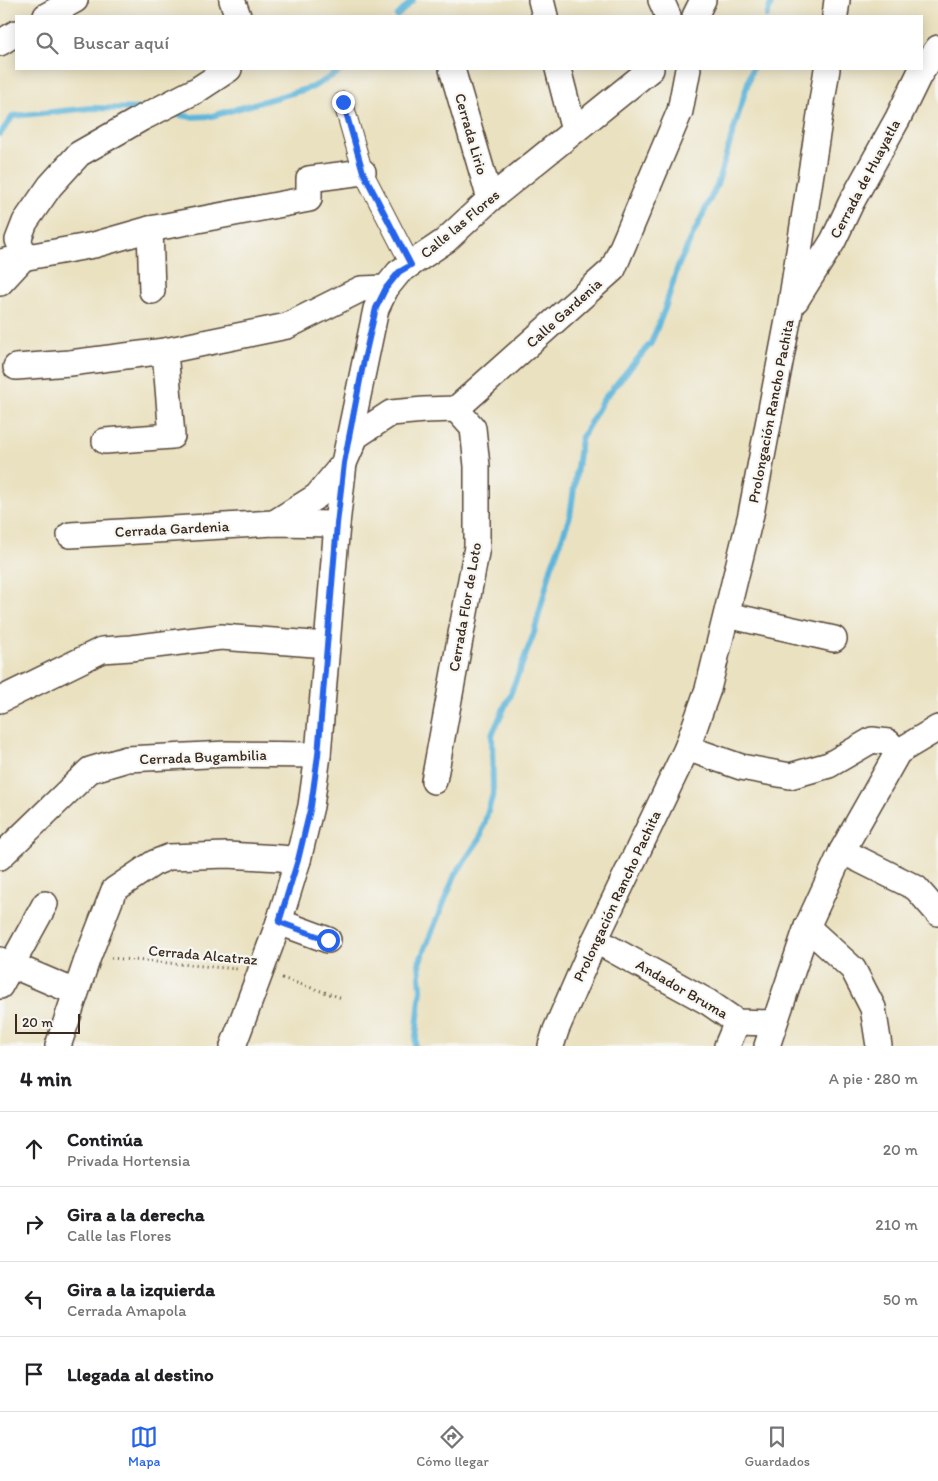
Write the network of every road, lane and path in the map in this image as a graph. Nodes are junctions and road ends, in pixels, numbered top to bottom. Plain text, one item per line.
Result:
1 (75, 0) edge
2 (232, 0) edge
3 (541, 0) edge
4 (661, 0) edge
5 (703, 0) edge
6 (837, 0) edge
7 (48, 15) edge
8 (238, 15) edge
9 (545, 15) edge
10 (668, 15) edge
11 (696, 15) edge
12 (835, 15) edge
13 (15, 34) edge
14 (0, 43) edge
15 (938, 48) edge
16 (923, 69) edge
17 (227, 70) edge
18 (452, 70) edge
19 (558, 70) edge
20 (650, 70) edge
21 (688, 70) edge
22 (827, 70) edge
23 (923, 70) edge
24 (343, 102) dead end
25 (574, 131) junction
26 (363, 172) junction
27 (490, 199) junction
28 (150, 229) junction
29 (25, 256) junction
30 (0, 262) edge
31 (411, 265) junction
32 (0, 282) edge
33 (386, 288) junction
34 (152, 291) dead end
35 (790, 310) junction
36 (165, 351) junction
37 (16, 367) dead end
38 (456, 409) junction
39 (105, 441) dead end
40 (344, 463) junction
41 (274, 524) junction
42 (337, 524) junction
43 (70, 535) dead end
44 (727, 615) junction
45 (834, 639) dead end
46 (327, 645) junction
47 (0, 700) edge
48 (938, 728) edge
49 (687, 748) junction
50 (898, 752) junction
51 (318, 755) junction
52 (434, 781) dead end
53 (842, 851) junction
54 (0, 857) edge
55 (298, 860) junction
56 (45, 904) dead end
57 (938, 913) edge
58 (279, 922) junction
59 (807, 927) junction
60 (328, 940) dead end
61 (595, 940) junction
62 (88, 957) junction
63 (4, 970) edge
64 (261, 971) junction
65 (75, 992) junction
66 (342, 998) dead end
67 (737, 1022) junction
68 (770, 1034) edge
69 (58, 1046) edge
70 (233, 1046) edge
71 (551, 1046) edge
72 (727, 1046) edge
73 (879, 1046) edge

1 - 7 street
2 - 8 street
3 - 9 street
4 - 10 street
5 - 11 street
6 - 12 street
13 - 14 street
15 - 16 street, Cerrada de Huayatla
17 - 29 street
18 - 27 street, Cerrada Lirio
19 - 25 street
20 - 25 street, Calle las Flores
21 - 38 street, Calle Gardenia
22 - 35 street, Prolongación Rancho Pachita
23 - 35 street, Cerrada de Huayatla
24 - 26 street
25 - 27 street, Calle las Flores
26 - 28 street
26 - 31 street
27 - 31 street, Calle las Flores
28 - 29 street
28 - 34 street
29 - 30 street
29 - 32 street
31 - 33 street, Calle las Flores
33 - 36 street
33 - 40 street, Calle las Flores
35 - 44 street, Prolongación Rancho Pachita
36 - 37 street
36 - 39 street
38 - 40 street
38 - 52 street, Cerrada Flor de Loto
40 - 41 street, Cerrada Gardenia
40 - 42 street, Calle las Flores
41 - 42 street, Cerrada Gardenia
41 - 43 street, Cerrada Gardenia
42 - 46 street, Calle las Flores
44 - 45 street
44 - 49 street, Prolongación Rancho Pachita
46 - 47 street
46 - 51 street, Calle las Flores
48 - 50 street
49 - 50 street
49 - 61 street, Prolongación Rancho Pachita
50 - 53 street
51 - 54 street, Cerrada Bugambilia
51 - 55 street, Calle las Flores
53 - 57 street
53 - 59 street
55 - 58 street, Calle las Flores
55 - 62 street
56 - 63 street
58 - 60 street
58 - 64 street, Calle las Flores
59 - 68 street
59 - 73 street
61 - 67 street, Andador Bruma
61 - 71 street, Prolongación Rancho Pachita
62 - 64 path, Cerrada Alcatraz
62 - 65 street
63 - 65 street
64 - 66 path, Cerrada Alcatraz
64 - 70 street, Calle las Flores
65 - 69 street
67 - 68 street, Andador Bruma
67 - 72 street

